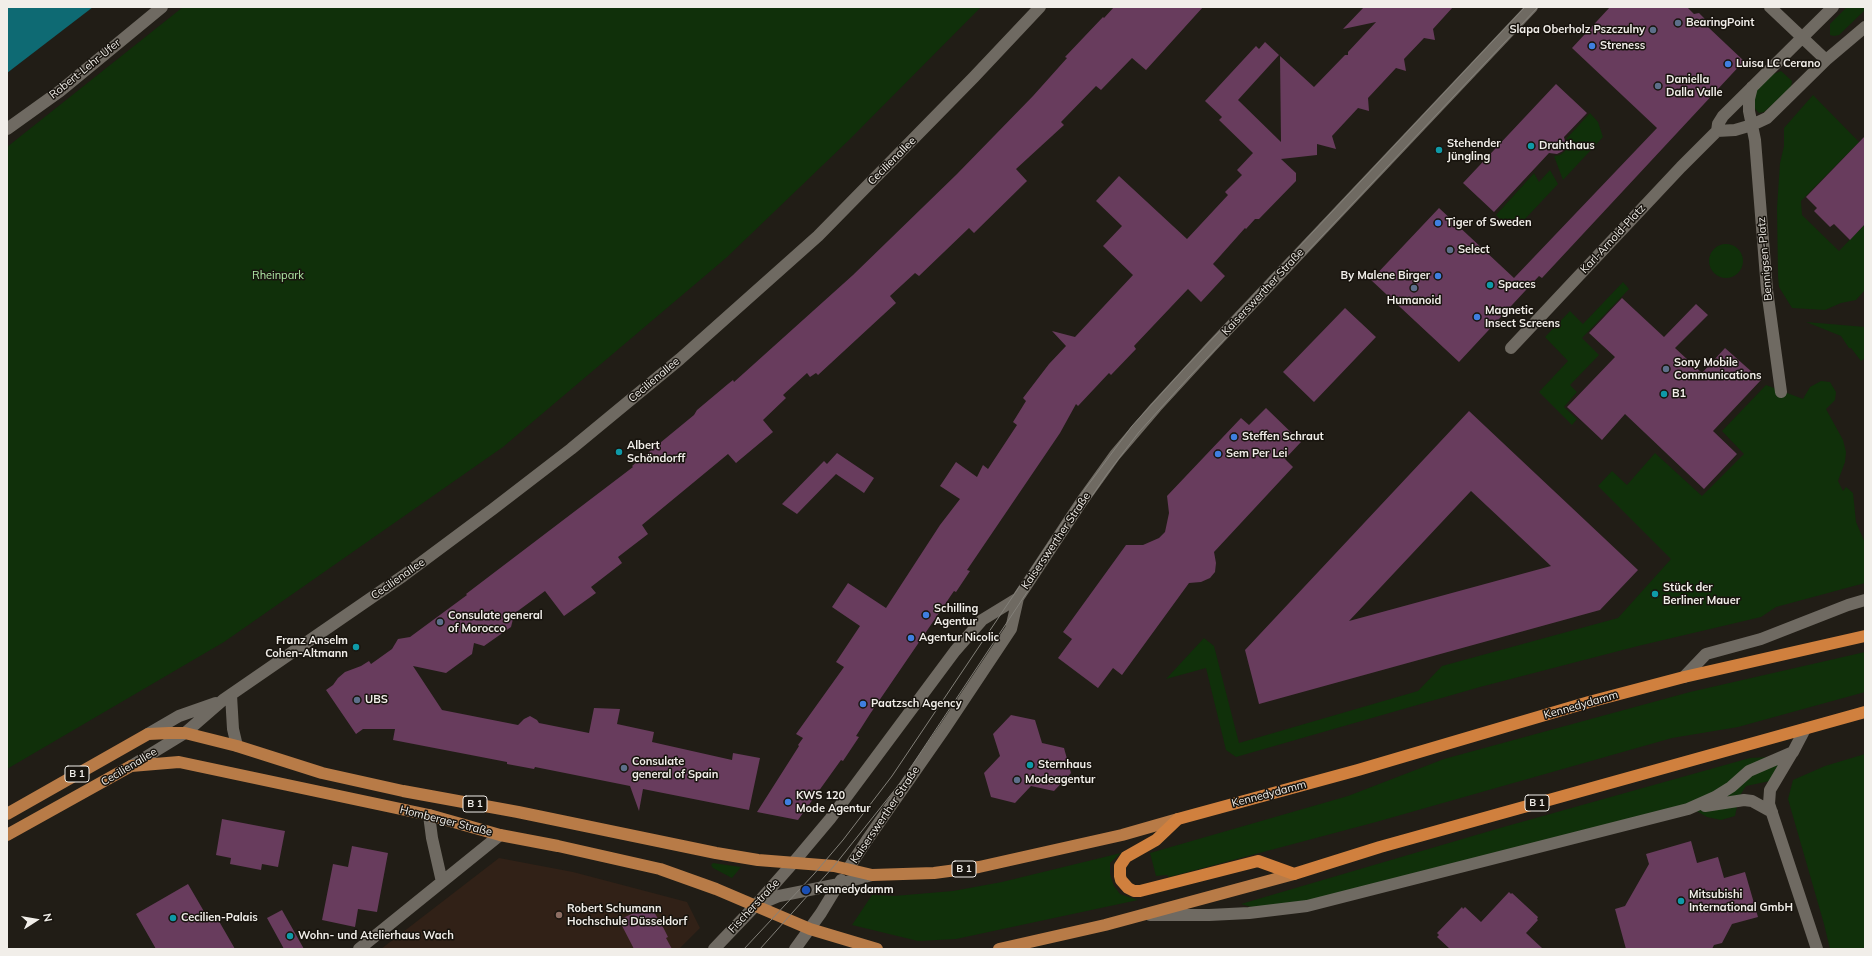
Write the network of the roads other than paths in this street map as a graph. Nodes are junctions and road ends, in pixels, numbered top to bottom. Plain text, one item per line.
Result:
1 (162, 7) edge
2 (1040, 7) edge
3 (1532, 7) edge
4 (1770, 7) edge
5 (1833, 7) edge
6 (1865, 27) edge
7 (1802, 38) junction
8 (1826, 60) junction
9 (1752, 87) junction
10 (1752, 125) junction
11 (7, 129) edge
12 (1717, 132) junction
13 (1511, 348) dead end
14 (1781, 392) dead end
15 (1018, 598) junction
16 (1865, 600) edge
17 (1865, 636) edge
18 (1684, 677) junction
19 (227, 698) junction
20 (1865, 712) edge
21 (1805, 729) junction
22 (185, 733) junction
23 (148, 734) junction
24 (236, 746) junction
25 (1793, 752) junction
26 (131, 766) junction
27 (1688, 809) junction
28 (1772, 812) junction
29 (7, 814) edge
30 (429, 815) junction
31 (1178, 819) junction
32 (7, 835) edge
33 (500, 835) junction
34 (793, 863) junction
35 (848, 869) junction
36 (1294, 874) junction
37 (872, 875) junction
38 (442, 882) junction
39 (839, 884) junction
40 (755, 906) junction
41 (1145, 914) junction
42 (810, 929) junction
43 (359, 949) edge
44 (714, 949) edge
45 (795, 949) edge
46 (877, 949) edge
47 (999, 949) edge
48 (1817, 949) edge

1 - 11 street, Robert-Lehr-Ufer
2 - 19 street, Cecilienallee
3 - 15 street, Kaiserswerther Straße
4 - 7 street
5 - 7 street, Karl-Arnold-Platz
6 - 8 street
7 - 8 street
7 - 9 street, Karl-Arnold-Platz
8 - 10 street
9 - 10 street
9 - 12 street, Karl-Arnold-Platz
10 - 12 street
10 - 14 street, Bennigsen-Platz
12 - 13 street, Karl-Arnold-Platz
15 - 34 street, Kaiserswerther Straße
15 - 35 street, Kaiserswerther Straße
16 - 18 street
17 - 18 highway, Kennedydamm / B 1
18 - 31 highway, Kennedydamm / B 1
19 - 22 street, Cecilienallee
19 - 23 street, Cecilienallee
19 - 24 street
20 - 21 highway, B 1
21 - 25 street
21 - 36 highway, B 1
22 - 23 main road, B 1
22 - 24 main road, B 1
22 - 26 street, Cecilienallee
23 - 29 main road, Cecilienallee / B 1
24 - 34 main road, Homberger Straße / B 1
25 - 27 street
25 - 28 street
26 - 30 main road, Homberger Straße / B 1
26 - 32 main road, Cecilienallee / B 1
27 - 28 street
27 - 41 street
28 - 48 street
30 - 33 main road, Homberger Straße / B 1
30 - 38 street
31 - 36 highway
31 - 37 main road, Kennedydamm / B 1
33 - 38 street
33 - 40 main road, Homberger Straße / B 1
34 - 35 main road, B 1
34 - 40 street, Fischerstraße
35 - 37 main road, Kennedydamm / B 1
35 - 39 street, Kaiserswerther Straße
36 - 41 main road, B 1
37 - 39 street
38 - 43 street
39 - 40 street
39 - 42 street, Kaiserswerther Straße
40 - 42 main road, B 1
40 - 44 street, Fischerstraße
41 - 47 main road, B 1
42 - 45 street, Kaiserswerther Straße
42 - 46 main road, B 1

